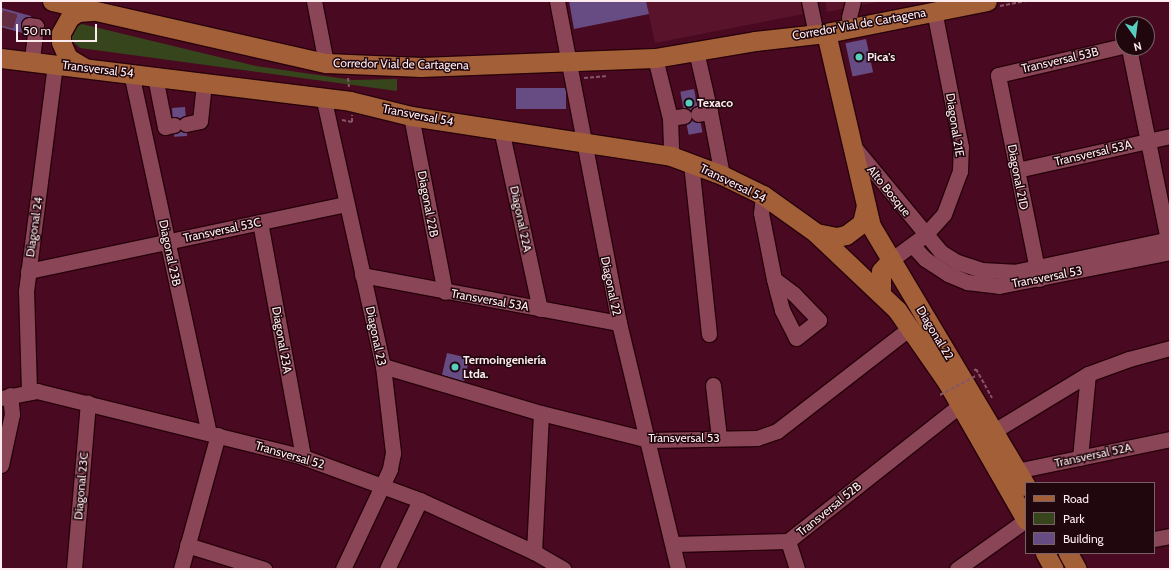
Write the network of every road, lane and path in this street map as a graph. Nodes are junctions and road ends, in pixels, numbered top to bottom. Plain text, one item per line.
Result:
1 (52, 1) edge
2 (314, 1) edge
3 (557, 1) edge
4 (809, 1) edge
5 (987, 1) edge
6 (71, 3) edge
7 (930, 6) edge
8 (851, 9) edge
9 (96, 11) junction
10 (29, 25) dead end
11 (820, 28) junction
12 (1115, 48) edge
13 (696, 51) junction
14 (1131, 56) edge
15 (1, 58) edge
16 (655, 58) junction
17 (32, 61) junction
18 (326, 63) junction
19 (568, 63) junction
20 (55, 64) junction
21 (85, 68) junction
22 (131, 74) junction
23 (998, 75) joint
24 (155, 77) junction
25 (204, 84) junction
26 (323, 96) junction
27 (691, 115) junction
28 (411, 116) junction
29 (501, 129) junction
30 (1170, 136) edge
31 (1148, 141) junction
32 (582, 142) junction
33 (853, 146) junction
34 (671, 156) junction
35 (691, 163) junction
36 (1017, 170) junction
37 (722, 175) junction
38 (763, 195) junction
39 (346, 204) junction
40 (866, 204) junction
41 (260, 222) junction
42 (816, 233) junction
43 (925, 235) junction
44 (167, 242) junction
45 (912, 245) junction
46 (1170, 245) edge
47 (891, 260) junction
48 (28, 270) junction
49 (1038, 273) junction
50 (362, 276) junction
51 (774, 279) dead end
52 (445, 292) junction
53 (881, 293) junction
54 (540, 309) junction
55 (619, 323) junction
56 (911, 328) junction
57 (709, 334) dead end
58 (1170, 348) edge
59 (383, 366) junction
60 (1088, 374) junction
61 (975, 376) dead end
62 (713, 385) dead end
63 (29, 391) junction
64 (940, 395) dead end
65 (6, 396) edge
66 (88, 403) junction
67 (960, 405) junction
68 (541, 413) junction
69 (994, 431) junction
70 (213, 434) junction
71 (719, 438) junction
72 (1170, 439) edge
73 (649, 440) junction
74 (304, 457) junction
75 (1080, 458) junction
76 (1, 465) edge
77 (1021, 479) edge
78 (382, 484) junction
79 (420, 500) junction
80 (1025, 518) edge
81 (1025, 521) edge
82 (1170, 536) edge
83 (1155, 539) edge
84 (788, 541) junction
85 (674, 544) junction
86 (187, 545) junction
87 (534, 552) junction
88 (1046, 554) edge
89 (547, 564) edge
90 (392, 568) edge
91 (74, 569) edge
92 (181, 569) edge
93 (261, 569) edge
94 (343, 569) edge
95 (564, 569) edge
96 (678, 569) edge
97 (797, 569) edge
98 (957, 569) edge
99 (1054, 569) edge

1 - 6 main road, Corredor Vial de Cartagena
2 - 18 street
3 - 19 street, Diagonal 22
4 - 11 street, Diagonal 22
5 - 7 main road, Corredor Vial de Cartagena
6 - 9 main road, Corredor Vial de Cartagena
7 - 8 main road, Corredor Vial de Cartagena
7 - 11 main road, Corredor Vial de Cartagena
7 - 43 street, Diagonal 21E
8 - 11 main road, Corredor Vial de Cartagena
9 - 18 main road, Corredor Vial de Cartagena
9 - 21 main road
10 - 17 street
11 - 13 main road, Corredor Vial de Cartagena
11 - 33 main road, Diagonal 22
12 - 23 street, Transversal 53B
13 - 16 main road, Corredor Vial de Cartagena
13 - 27 street
14 - 31 street
15 - 17 main road, Transversal 54
16 - 19 main road, Corredor Vial de Cartagena
16 - 27 street
17 - 20 main road, Transversal 54
18 - 19 main road, Corredor Vial de Cartagena
19 - 32 street, Diagonal 22
20 - 21 main road, Transversal 54
20 - 48 street, Diagonal 24
21 - 22 main road, Transversal 54
22 - 24 main road, Transversal 54
22 - 44 street, Diagonal 23B
23 - 36 street, Diagonal 21D
24 - 25 main road, Transversal 54
24 - 25 street
25 - 26 main road, Transversal 54
26 - 28 main road, Transversal 54
26 - 39 street, Diagonal 23
27 - 34 street
27 - 37 street
28 - 29 main road, Transversal 54
28 - 52 street, Diagonal 22B
29 - 32 main road, Transversal 54
29 - 54 street, Diagonal 22A
30 - 31 street, Transversal 53A
31 - 36 street, Transversal 53A
31 - 46 street
32 - 34 main road, Transversal 54
32 - 55 street, Diagonal 22
33 - 40 main road, Diagonal 22
33 - 43 street, Alto Bosque
34 - 35 main road, Transversal 54
35 - 37 main road, Transversal 54
35 - 57 street
36 - 49 street, Diagonal 21D
37 - 38 main road, Transversal 54
38 - 42 main road, Transversal 54
38 - 51 street
39 - 41 street, Transversal 53C
39 - 50 street, Diagonal 23
40 - 42 main road
40 - 47 main road, Diagonal 22
41 - 44 street, Transversal 53C
41 - 74 street, Diagonal 23A
42 - 53 main road, Diagonal 22
43 - 45 street, Diagonal 21E
43 - 49 street, Transversal 53
44 - 48 street, Transversal 53C
44 - 70 street, Diagonal 23B
45 - 47 street, Diagonal 21E
45 - 49 street, Transversal 53
46 - 49 street, Transversal 53
47 - 53 main road
47 - 69 main road, Diagonal 22
48 - 63 street, Diagonal 24
50 - 52 street, Transversal 53A
50 - 59 street, Diagonal 23
52 - 54 street, Transversal 53A
53 - 56 main road, Diagonal 22
54 - 55 street, Transversal 53A
55 - 73 street, Diagonal 22
56 - 67 main road, Diagonal 22
56 - 71 street, Transversal 53
58 - 60 street
59 - 68 street, Transversal 53
59 - 78 street, Diagonal 23
60 - 69 street
60 - 75 street
61 - 64 path, bridge
62 - 71 street
63 - 65 street, Transversal 52
63 - 66 street, Transversal 52
65 - 76 street
66 - 70 street, Transversal 52
66 - 91 street, Diagonal 23C
67 - 80 main road, Diagonal 22
67 - 84 street, Transversal 52B
68 - 73 street, Transversal 53
68 - 87 street
69 - 77 main road, Diagonal 22
70 - 74 street, Transversal 52
70 - 86 street, Diagonal 23B
71 - 73 street, Transversal 53
72 - 75 street, Transversal 52A
73 - 85 street, Diagonal 22
74 - 78 street, Transversal 52
75 - 77 street, Transversal 52A
78 - 79 street, Transversal 52
78 - 94 street, Diagonal 23
79 - 87 street, Transversal 52
79 - 90 street
81 - 98 street
82 - 83 street
84 - 85 street, Transversal 52B
84 - 97 street
85 - 96 street, Diagonal 22
86 - 92 street, Diagonal 23B
86 - 93 street
87 - 89 street, Transversal 52
88 - 99 main road
89 - 95 street, Transversal 52

